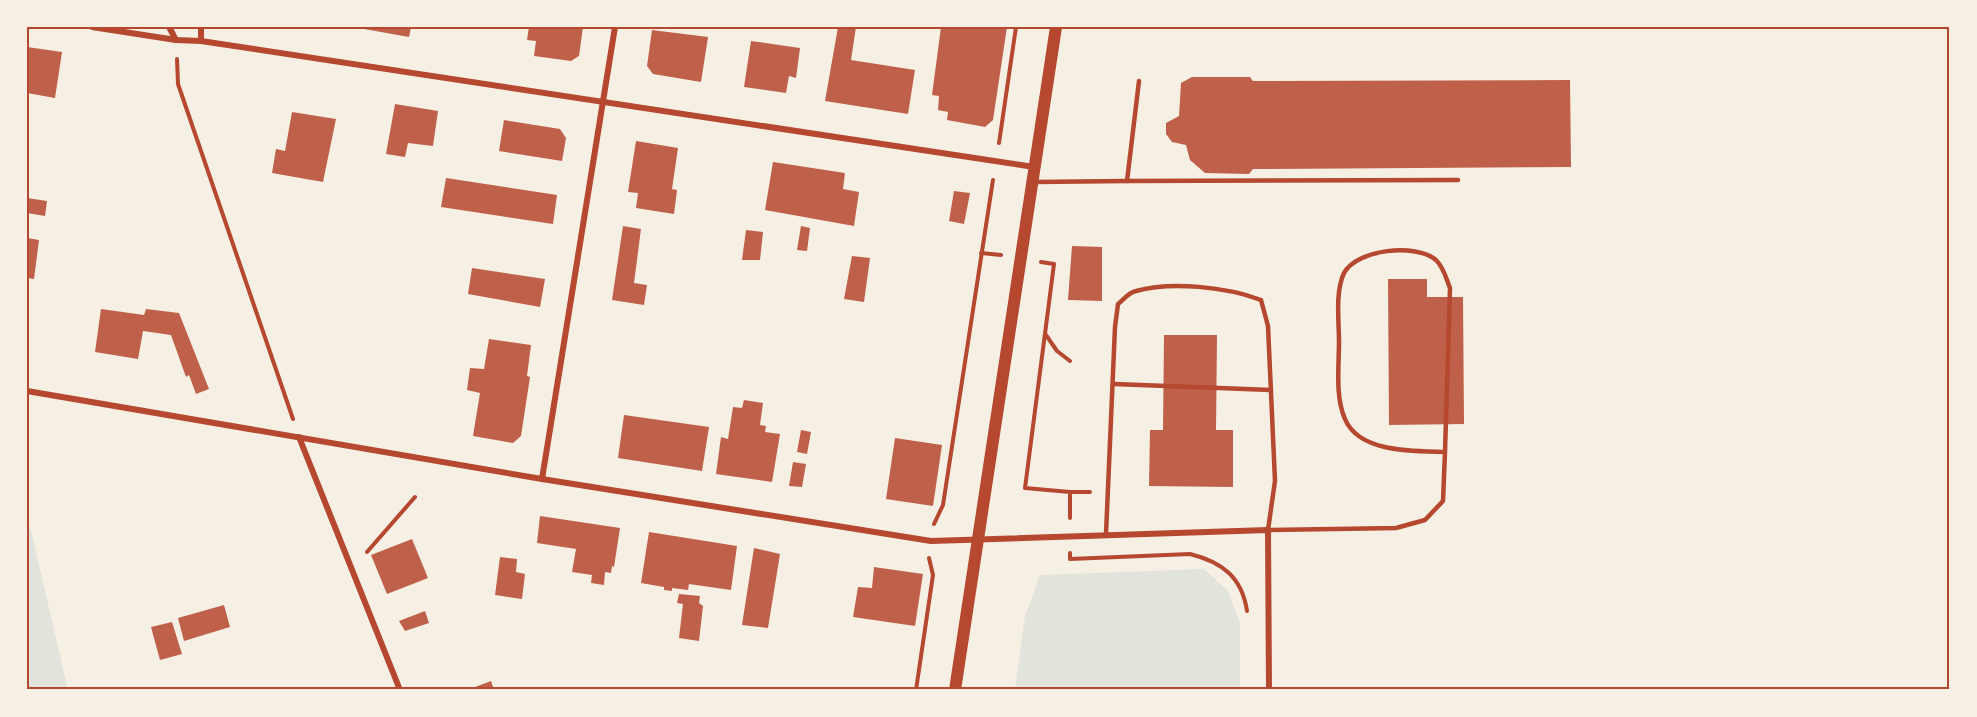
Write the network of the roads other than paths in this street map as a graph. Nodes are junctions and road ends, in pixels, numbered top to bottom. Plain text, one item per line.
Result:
1 (92, 27) edge
2 (169, 27) edge
3 (201, 27) edge
4 (615, 27) edge
5 (1056, 27) edge
6 (176, 40) junction
7 (201, 41) junction
8 (1139, 81) dead end
9 (603, 103) junction
10 (1034, 167) junction
11 (1458, 180) dead end
12 (1127, 181) junction
13 (1032, 182) junction
14 (1114, 384) junction
15 (1271, 390) junction
16 (27, 391) edge
17 (299, 436) junction
18 (1445, 452) junction
19 (542, 479) junction
20 (1268, 530) junction
21 (1106, 534) junction
22 (978, 540) junction
23 (400, 690) edge
24 (955, 690) edge
25 (1269, 690) edge

1 - 6 street
2 - 6 street
3 - 7 street
4 - 9 street
5 - 10 main road
6 - 7 street
7 - 9 street
8 - 12 lane
9 - 10 street
9 - 19 street
10 - 13 main road
11 - 12 lane
12 - 13 lane
13 - 22 main road
14 - 15 lane
14 - 15 lane
14 - 21 lane
15 - 20 lane
16 - 17 street
17 - 19 street
17 - 23 street
18 - 18 lane
18 - 20 lane
19 - 22 street
20 - 21 street
20 - 25 street
21 - 22 street
22 - 24 main road

